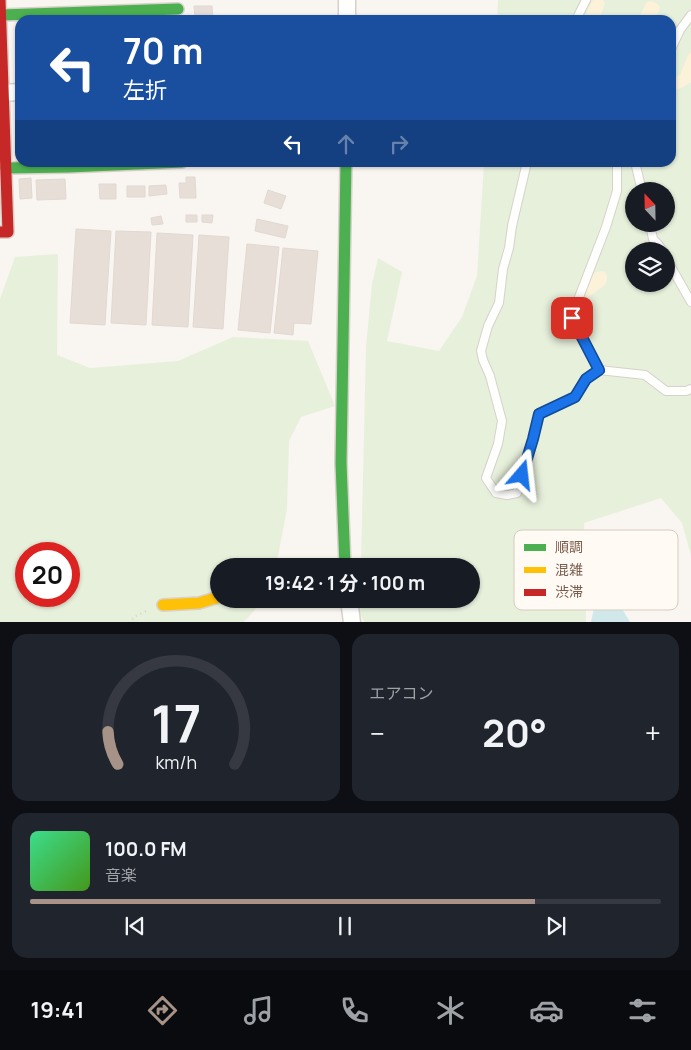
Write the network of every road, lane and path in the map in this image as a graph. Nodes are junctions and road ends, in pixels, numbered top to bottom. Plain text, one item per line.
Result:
1 (0, 0) edge
2 (346, 0) edge
3 (586, 0) edge
4 (178, 10) edge
5 (1, 15) edge
6 (347, 15) edge
7 (578, 15) edge
8 (691, 15) edge
9 (676, 38) edge
10 (2, 92) edge
11 (15, 92) edge
12 (69, 167) edge
13 (346, 167) edge
14 (526, 167) edge
15 (617, 167) edge
16 (636, 167) edge
17 (6, 168) junction
18 (640, 182) edge
19 (0, 232) edge
20 (675, 274) edge
21 (691, 302) edge
22 (599, 370) junction
23 (691, 389) edge
24 (345, 558) edge
25 (210, 600) edge
26 (163, 605) joint
27 (350, 608) edge
28 (129, 622) edge
29 (352, 622) edge

1 - 5 street
2 - 6 street
3 - 7 lane
4 - 5 street
5 - 10 street
8 - 9 lane
10 - 11 street
10 - 17 street
12 - 17 street
13 - 24 street
14 - 22 lane
15 - 22 lane
16 - 18 lane
17 - 19 street
20 - 21 lane
22 - 23 lane
25 - 26 street
26 - 28 path
27 - 29 street

